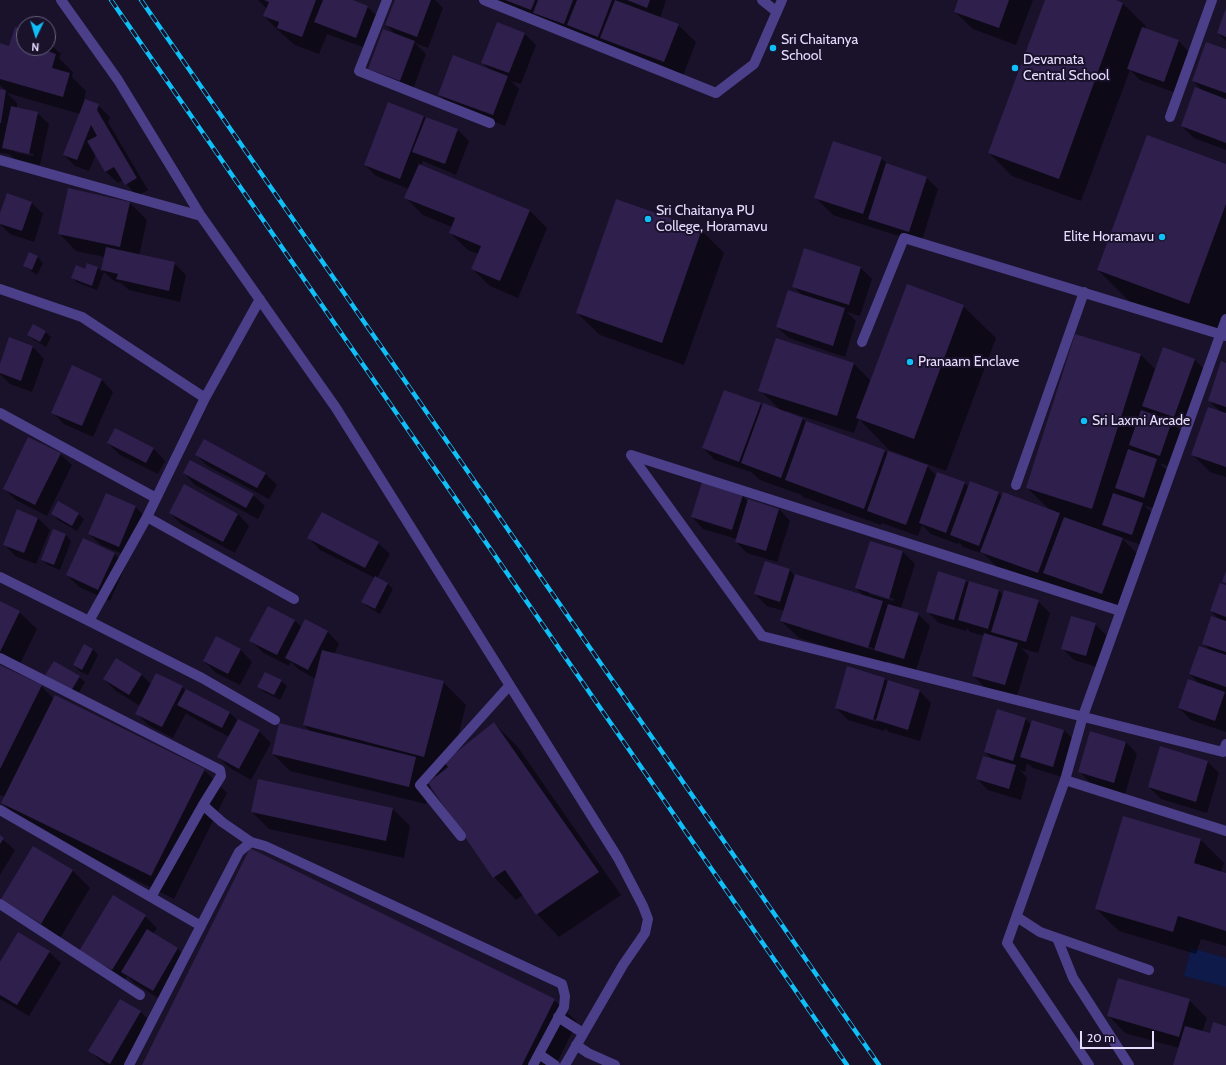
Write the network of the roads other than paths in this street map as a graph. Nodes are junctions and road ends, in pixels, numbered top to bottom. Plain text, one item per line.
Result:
1 (61, 0) edge
2 (387, 0) edge
3 (484, 0) edge
4 (762, 0) edge
5 (782, 0) edge
6 (1212, 0) edge
7 (777, 12) junction
8 (1170, 117) dead end
9 (490, 123) dead end
10 (0, 160) edge
11 (201, 216) junction
12 (0, 289) edge
13 (1084, 292) junction
14 (260, 299) junction
15 (1226, 319) edge
16 (1223, 335) edge
17 (862, 342) dead end
18 (206, 398) junction
19 (0, 413) edge
20 (1016, 485) dead end
21 (156, 498) junction
22 (147, 518) junction
23 (0, 577) edge
24 (294, 599) dead end
25 (1120, 611) junction
26 (88, 621) junction
27 (0, 658) edge
28 (509, 686) junction
29 (1083, 716) junction
30 (275, 720) dead end
31 (1226, 744) edge
32 (1065, 780) junction
33 (203, 805) junction
34 (0, 810) edge
35 (1226, 831) edge
36 (461, 836) dead end
37 (251, 842) junction
38 (151, 897) junction
39 (0, 904) edge
40 (1016, 917) junction
41 (201, 926) junction
42 (1057, 938) junction
43 (1149, 970) dead end
44 (140, 995) dead end
45 (558, 1016) junction
46 (583, 1033) junction
47 (576, 1045) junction
48 (539, 1054) junction
49 (610, 1064) edge
50 (128, 1065) edge
51 (534, 1065) edge
52 (555, 1065) edge
53 (565, 1065) edge
54 (1089, 1065) edge
55 (1129, 1065) edge

1 - 11 street
2 - 9 street
3 - 7 street
4 - 7 street
5 - 7 street
6 - 8 street
10 - 11 street
11 - 14 street
12 - 18 street
13 - 16 street
13 - 17 street
13 - 20 street
14 - 18 street
14 - 28 street
15 - 16 street
16 - 25 street
18 - 21 street
19 - 21 street
21 - 22 street
22 - 24 street
22 - 26 street
23 - 26 street
25 - 29 street
25 - 29 street
26 - 30 street
27 - 33 street
28 - 36 street
28 - 46 street
29 - 31 street
29 - 32 street
32 - 35 street
32 - 40 street
33 - 37 street
33 - 38 street
34 - 38 street
37 - 41 street
37 - 45 street
38 - 41 street
39 - 44 street
40 - 42 street
40 - 54 street
41 - 50 street
42 - 43 street
42 - 55 street
45 - 46 street
45 - 48 street
46 - 47 street
47 - 49 street
47 - 53 street
48 - 51 street
48 - 52 street

